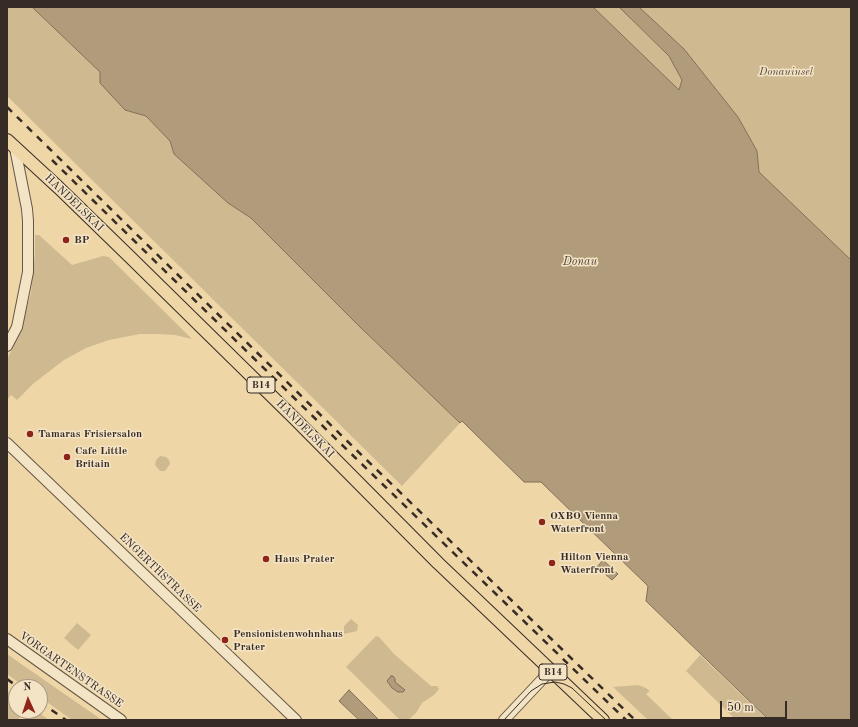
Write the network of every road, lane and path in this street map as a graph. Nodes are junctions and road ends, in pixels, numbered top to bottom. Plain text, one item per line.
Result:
1 (11, 144) edge
2 (7, 346) edge
3 (7, 443) edge
4 (7, 639) edge
5 (551, 670) junction
6 (121, 720) edge
7 (296, 720) edge
8 (504, 720) edge
9 (603, 720) edge

1 - 2 street
1 - 5 main road, HANDELSKAI / B14
3 - 7 street, ENGERTHSTRASSE
4 - 6 street, VORGARTENSTRASSE
5 - 8 street
5 - 9 main road, HANDELSKAI / B14

